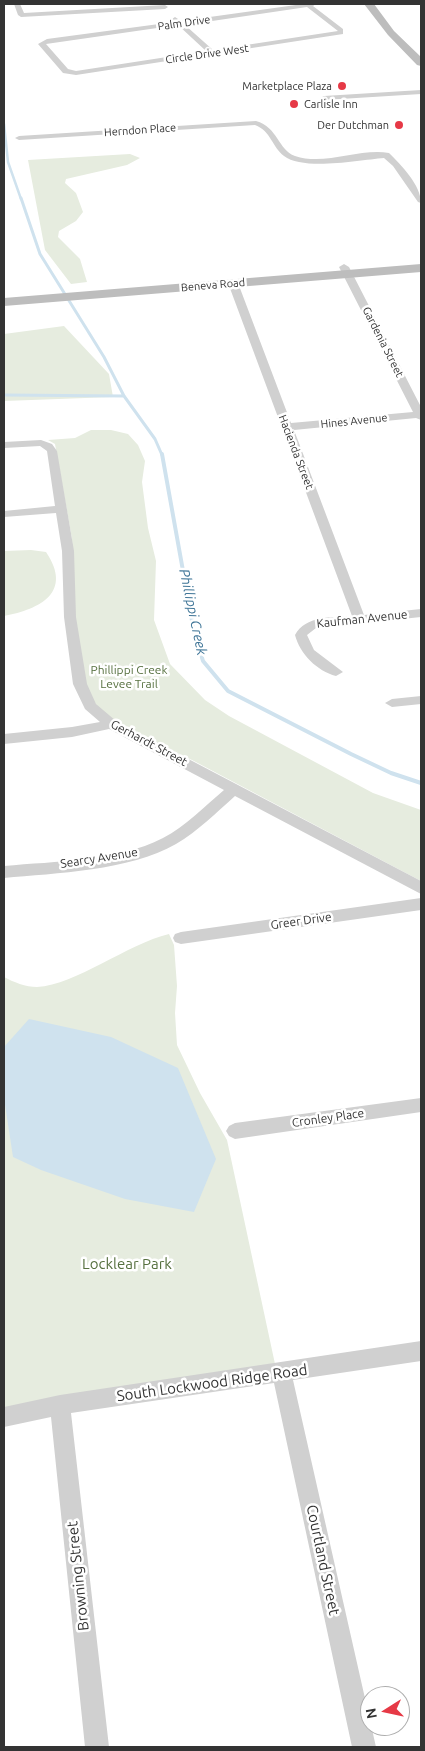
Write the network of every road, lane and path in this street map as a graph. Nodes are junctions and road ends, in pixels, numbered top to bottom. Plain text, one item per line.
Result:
1 (18, 4) edge
2 (309, 4) edge
3 (369, 4) edge
4 (381, 4) edge
5 (165, 5) edge
6 (54, 14) junction
7 (50, 23) dead end
8 (179, 23) junction
9 (52, 32) dead end
10 (55, 40) junction
11 (212, 53) junction
12 (413, 53) junction
13 (421, 63) edge
14 (421, 92) edge
15 (324, 98) dead end
16 (19, 138) dead end
17 (421, 200) edge
18 (421, 260) edge
19 (421, 268) edge
20 (346, 270) junction
21 (233, 283) junction
22 (99, 291) junction
23 (4, 294) edge
24 (21, 297) junction
25 (4, 302) edge
26 (421, 415) edge
27 (287, 427) junction
28 (4, 445) edge
29 (61, 509) junction
30 (4, 514) edge
31 (421, 613) edge
32 (360, 620) junction
33 (336, 672) dead end
34 (421, 700) edge
35 (392, 703) dead end
36 (111, 724) junction
37 (4, 739) edge
38 (235, 788) junction
39 (4, 872) edge
40 (421, 888) edge
41 (421, 904) edge
42 (180, 938) dead end
43 (421, 1104) edge
44 (235, 1131) dead end
45 (421, 1351) edge
46 (282, 1373) junction
47 (60, 1405) junction
48 (4, 1417) edge
49 (97, 1747) edge
50 (364, 1747) edge

1 - 6 street
2 - 8 street, Palm Drive
2 - 11 street, Circle Drive West
3 - 12 main road
4 - 12 main road
5 - 6 street
5 - 8 street
6 - 7 street
8 - 10 street, Palm Drive
8 - 11 street
9 - 10 street
10 - 11 street, Circle Drive West
12 - 13 main road
14 - 15 street
16 - 17 street, Herndon Place
18 - 20 main road, Beneva Road
19 - 20 main road, Beneva Road
20 - 21 main road, Beneva Road
20 - 22 main road, Beneva Road
20 - 26 street, Gardenia Street
21 - 22 main road, Beneva Road
21 - 27 street, Hacienda Street
22 - 24 main road, Beneva Road
23 - 24 main road, Beneva Road
24 - 25 main road, Beneva Road
26 - 27 street, Hines Avenue
27 - 32 street, Hacienda Street
28 - 29 street, Gerhardt Street
29 - 30 street
29 - 36 street, Gerhardt Street
31 - 32 street, Kaufman Avenue
32 - 33 street, Kaufman Avenue
34 - 35 street
36 - 37 street
36 - 38 street, Gerhardt Street
38 - 39 street, Searcy Avenue
38 - 40 street, Gerhardt Street
41 - 42 street, Greer Drive
43 - 44 street, Cronley Place
45 - 46 street, South Lockwood Ridge Road
46 - 47 street, South Lockwood Ridge Road
46 - 50 street, Courtland Street
47 - 48 street, South Lockwood Ridge Road
47 - 49 street, Browning Street

